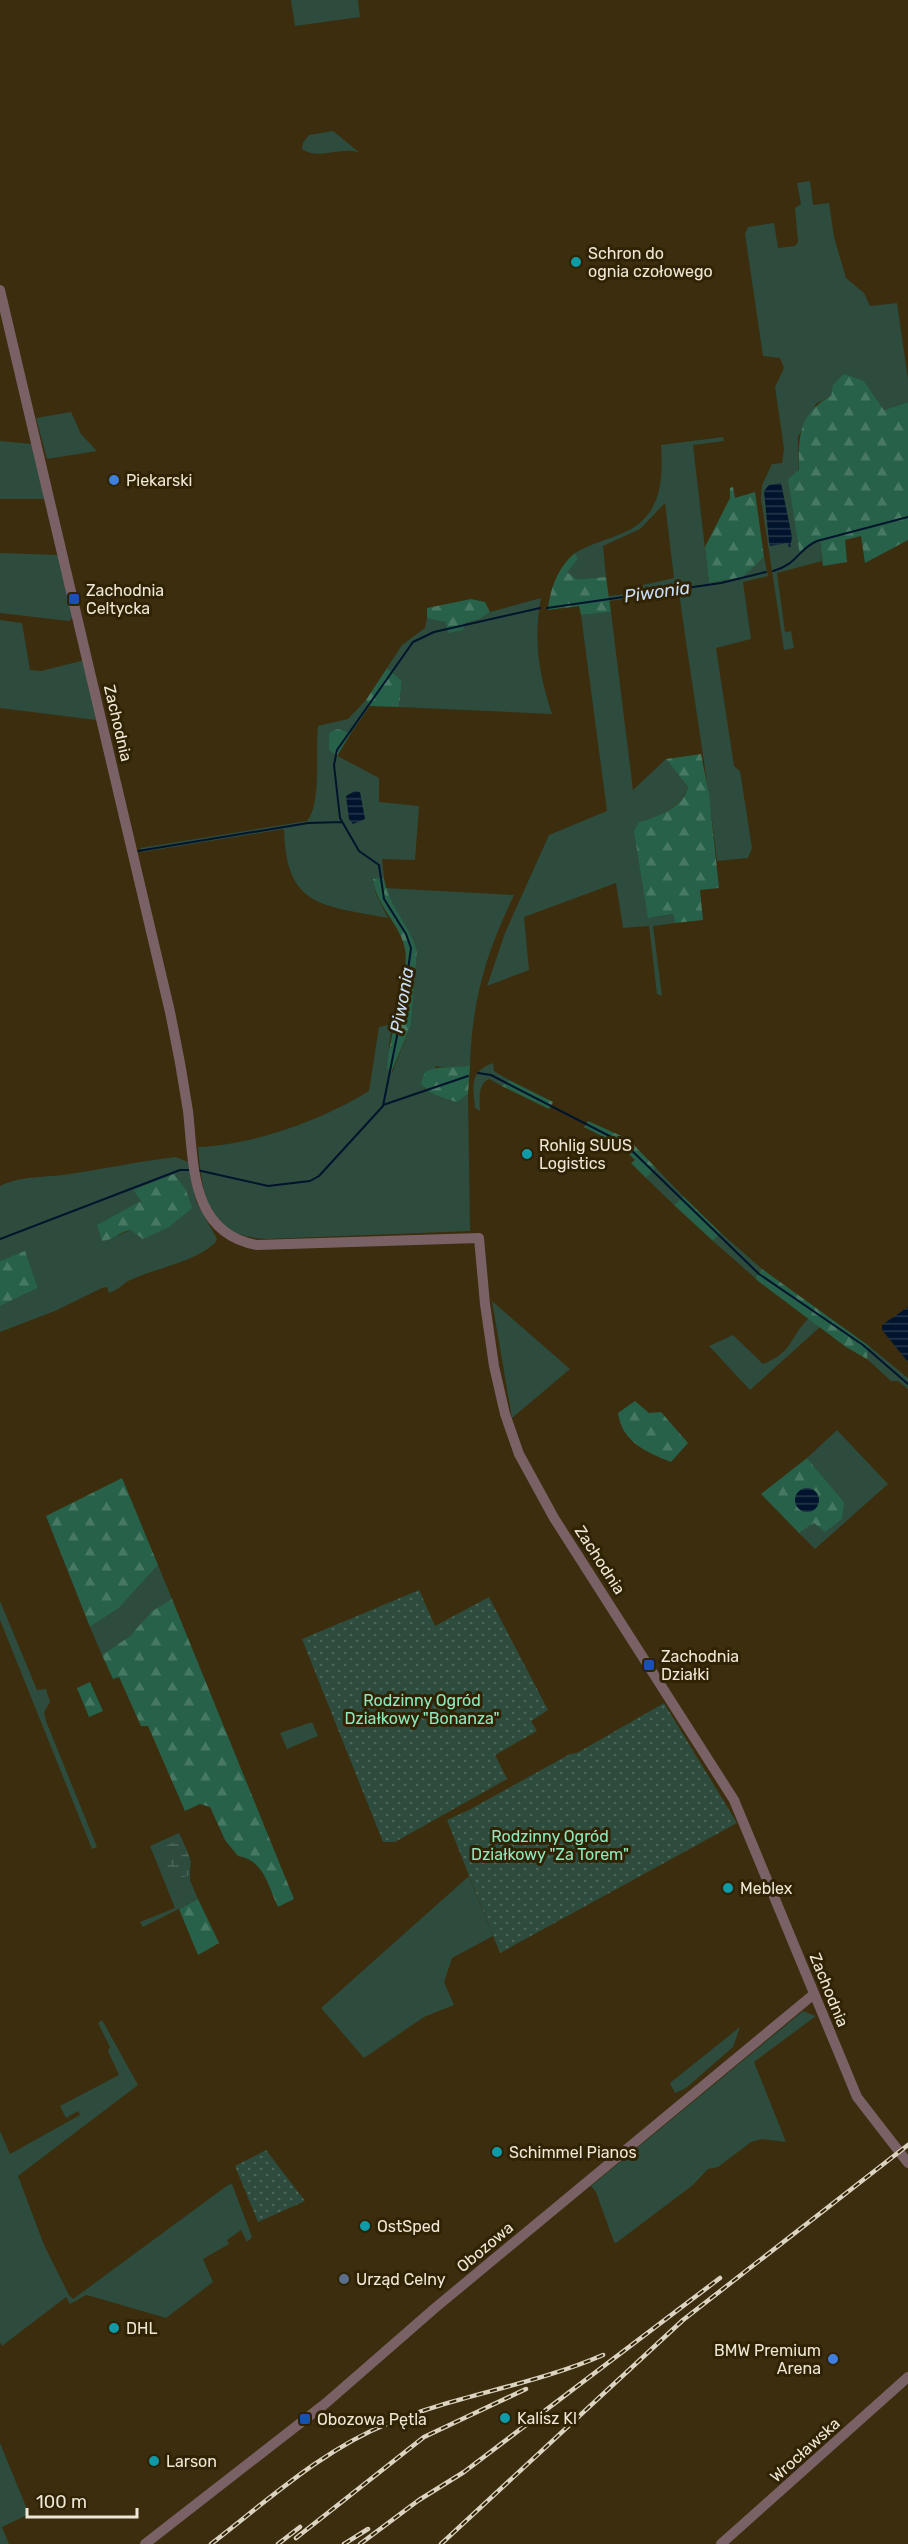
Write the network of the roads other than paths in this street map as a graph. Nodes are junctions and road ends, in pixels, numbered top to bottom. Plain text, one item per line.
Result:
1 (0, 290) edge
2 (814, 1994) junction
3 (908, 2163) edge
4 (908, 2378) edge
5 (145, 2544) edge
6 (721, 2544) edge

1 - 2 street, Zachodnia
2 - 3 street, Zachodnia
2 - 5 street, Obozowa
4 - 6 street, Wrocławska

